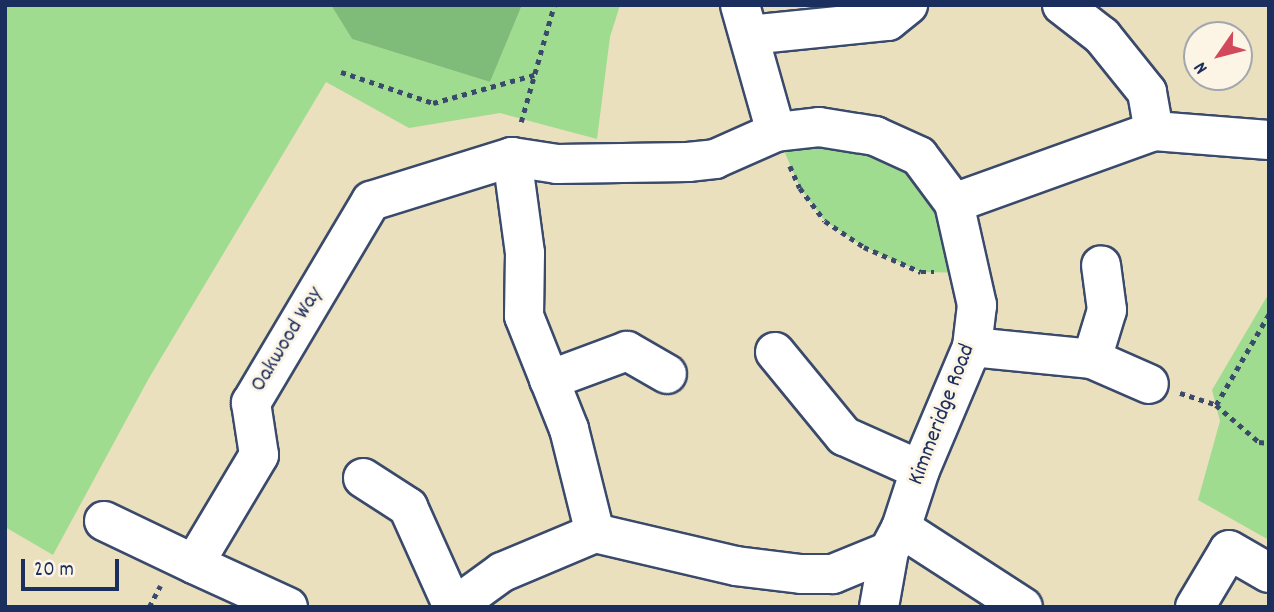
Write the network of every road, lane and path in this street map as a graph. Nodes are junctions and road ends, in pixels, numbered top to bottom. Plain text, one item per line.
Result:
1 (554, 5) edge
2 (908, 5) edge
3 (1062, 5) edge
4 (744, 20) edge
5 (341, 72) dead end
6 (534, 75) junction
7 (1154, 131) junction
8 (776, 132) junction
9 (1269, 140) edge
10 (512, 157) junction
11 (558, 164) joint
12 (954, 203) junction
13 (1101, 265) dead end
14 (970, 273) junction
15 (1269, 314) edge
16 (972, 347) junction
17 (775, 352) dead end
18 (1092, 359) junction
19 (667, 374) dead end
20 (549, 380) junction
21 (1149, 384) joint
22 (1216, 405) junction
23 (1269, 443) edge
24 (920, 470) junction
25 (363, 478) dead end
26 (104, 521) dead end
27 (595, 533) junction
28 (895, 539) junction
29 (194, 564) junction
30 (1269, 573) edge
31 (799, 591) edge
32 (1017, 605) edge
33 (288, 607) edge
34 (453, 607) edge
35 (879, 607) edge
36 (1195, 607) edge

1 - 6 path
2 - 4 street
3 - 7 street
4 - 8 street
5 - 6 path
6 - 10 path
7 - 9 street
7 - 12 street
8 - 11 street, Kimmeridge Road
8 - 12 street, Kimmeridge Road
8 - 14 path
10 - 11 street, Oakwood Way
10 - 20 street
10 - 29 street, Oakwood Way
12 - 14 street, Kimmeridge Road
13 - 18 street
14 - 16 street, Kimmeridge Road
15 - 22 path
16 - 18 street
16 - 24 street, Kimmeridge Road
17 - 24 street
18 - 21 street
19 - 20 street
20 - 27 street
21 - 22 path
22 - 23 path
24 - 28 street, Kimmeridge Road
25 - 34 street
26 - 29 street
27 - 31 street
27 - 34 street
28 - 31 street
28 - 32 street
28 - 35 street, Kimmeridge Road
29 - 33 street
30 - 36 street

